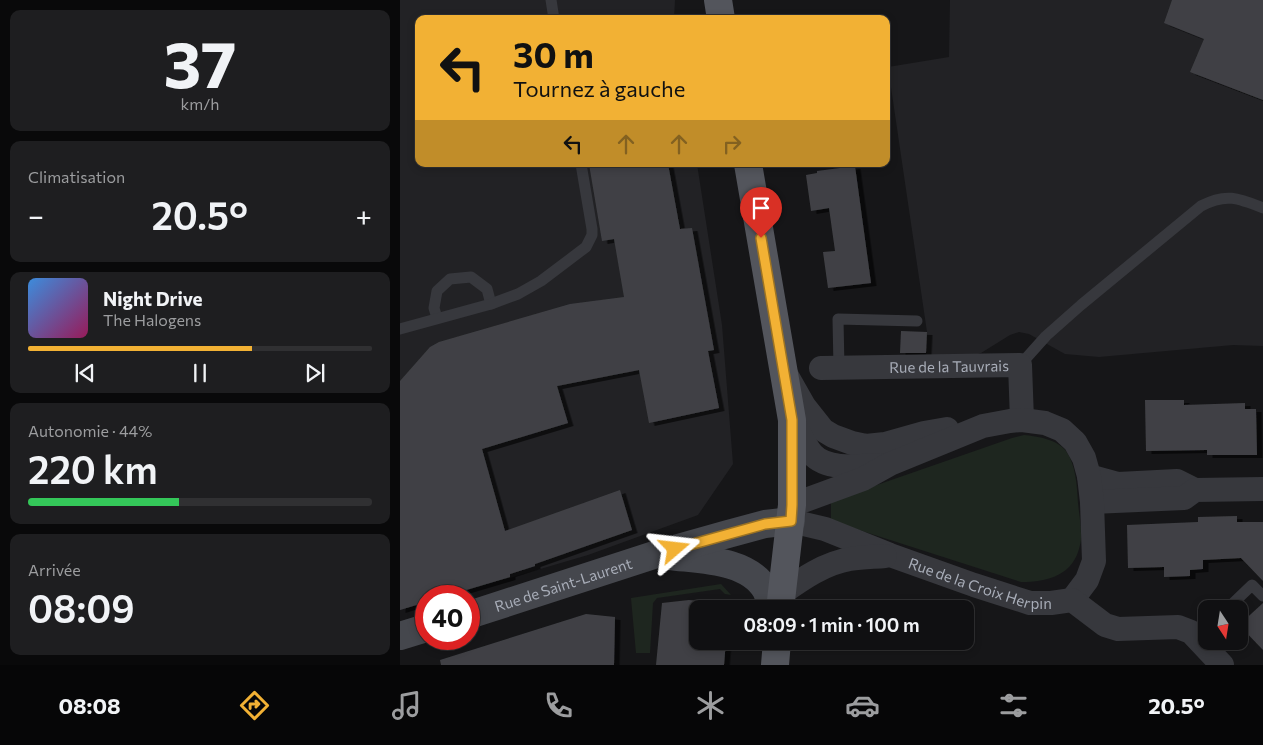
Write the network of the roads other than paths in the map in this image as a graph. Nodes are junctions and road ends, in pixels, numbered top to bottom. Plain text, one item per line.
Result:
1 (551, 0) edge
2 (718, 0) edge
3 (553, 15) edge
4 (720, 15) edge
5 (581, 167) edge
6 (749, 167) edge
7 (1263, 208) edge
8 (491, 304) junction
9 (437, 318) junction
10 (917, 321) dead end
11 (400, 329) edge
12 (1020, 365) junction
13 (830, 368) joint
14 (784, 369) junction
15 (792, 420) junction
16 (1022, 420) junction
17 (983, 426) junction
18 (890, 464) junction
19 (1090, 476) junction
20 (1263, 488) edge
21 (1195, 490) junction
22 (1092, 502) junction
23 (792, 513) junction
24 (657, 554) junction
25 (890, 555) junction
26 (1263, 596) edge
27 (775, 600) edge
28 (779, 600) edge
29 (782, 600) edge
30 (1072, 600) junction
31 (1236, 600) edge
32 (480, 611) edge
33 (415, 631) edge
34 (1198, 632) edge
35 (400, 636) edge
36 (776, 650) edge
37 (1212, 650) edge
38 (775, 665) edge
39 (1222, 665) edge

1 - 3 lane
2 - 4 main road
5 - 8 lane
6 - 14 main road
7 - 12 lane
8 - 9 lane
8 - 9 lane
9 - 11 lane
10 - 13 lane
12 - 13 street, Rue de la Tauvrais
12 - 16 street, Rue de la Tauvrais
14 - 15 main road
14 - 17 street, Rue de la Croix Herpin
15 - 18 street, Rue de la Croix Herpin
15 - 23 main road
16 - 17 street, Rue de la Croix Herpin
16 - 19 street, Rue de la Croix Herpin
17 - 18 street, Rue de la Croix Herpin
18 - 23 street, Rue de la Croix Herpin
19 - 21 street
19 - 22 street, Rue de la Croix Herpin
20 - 21 street
21 - 22 street
22 - 30 street, Rue de la Croix Herpin
23 - 24 street, Rue de Saint-Laurent
23 - 25 street, Rue de la Croix Herpin
23 - 28 main road
24 - 27 street, Rue de Saint-Laurent
24 - 32 street, Rue de Saint-Laurent
25 - 29 street, Rue de la Croix Herpin
25 - 30 street, Rue de la Croix Herpin
26 - 31 lane
30 - 34 street, Rue de la Croix Herpin
33 - 35 street
36 - 38 main road
37 - 39 street, Rue de la Croix Herpin

